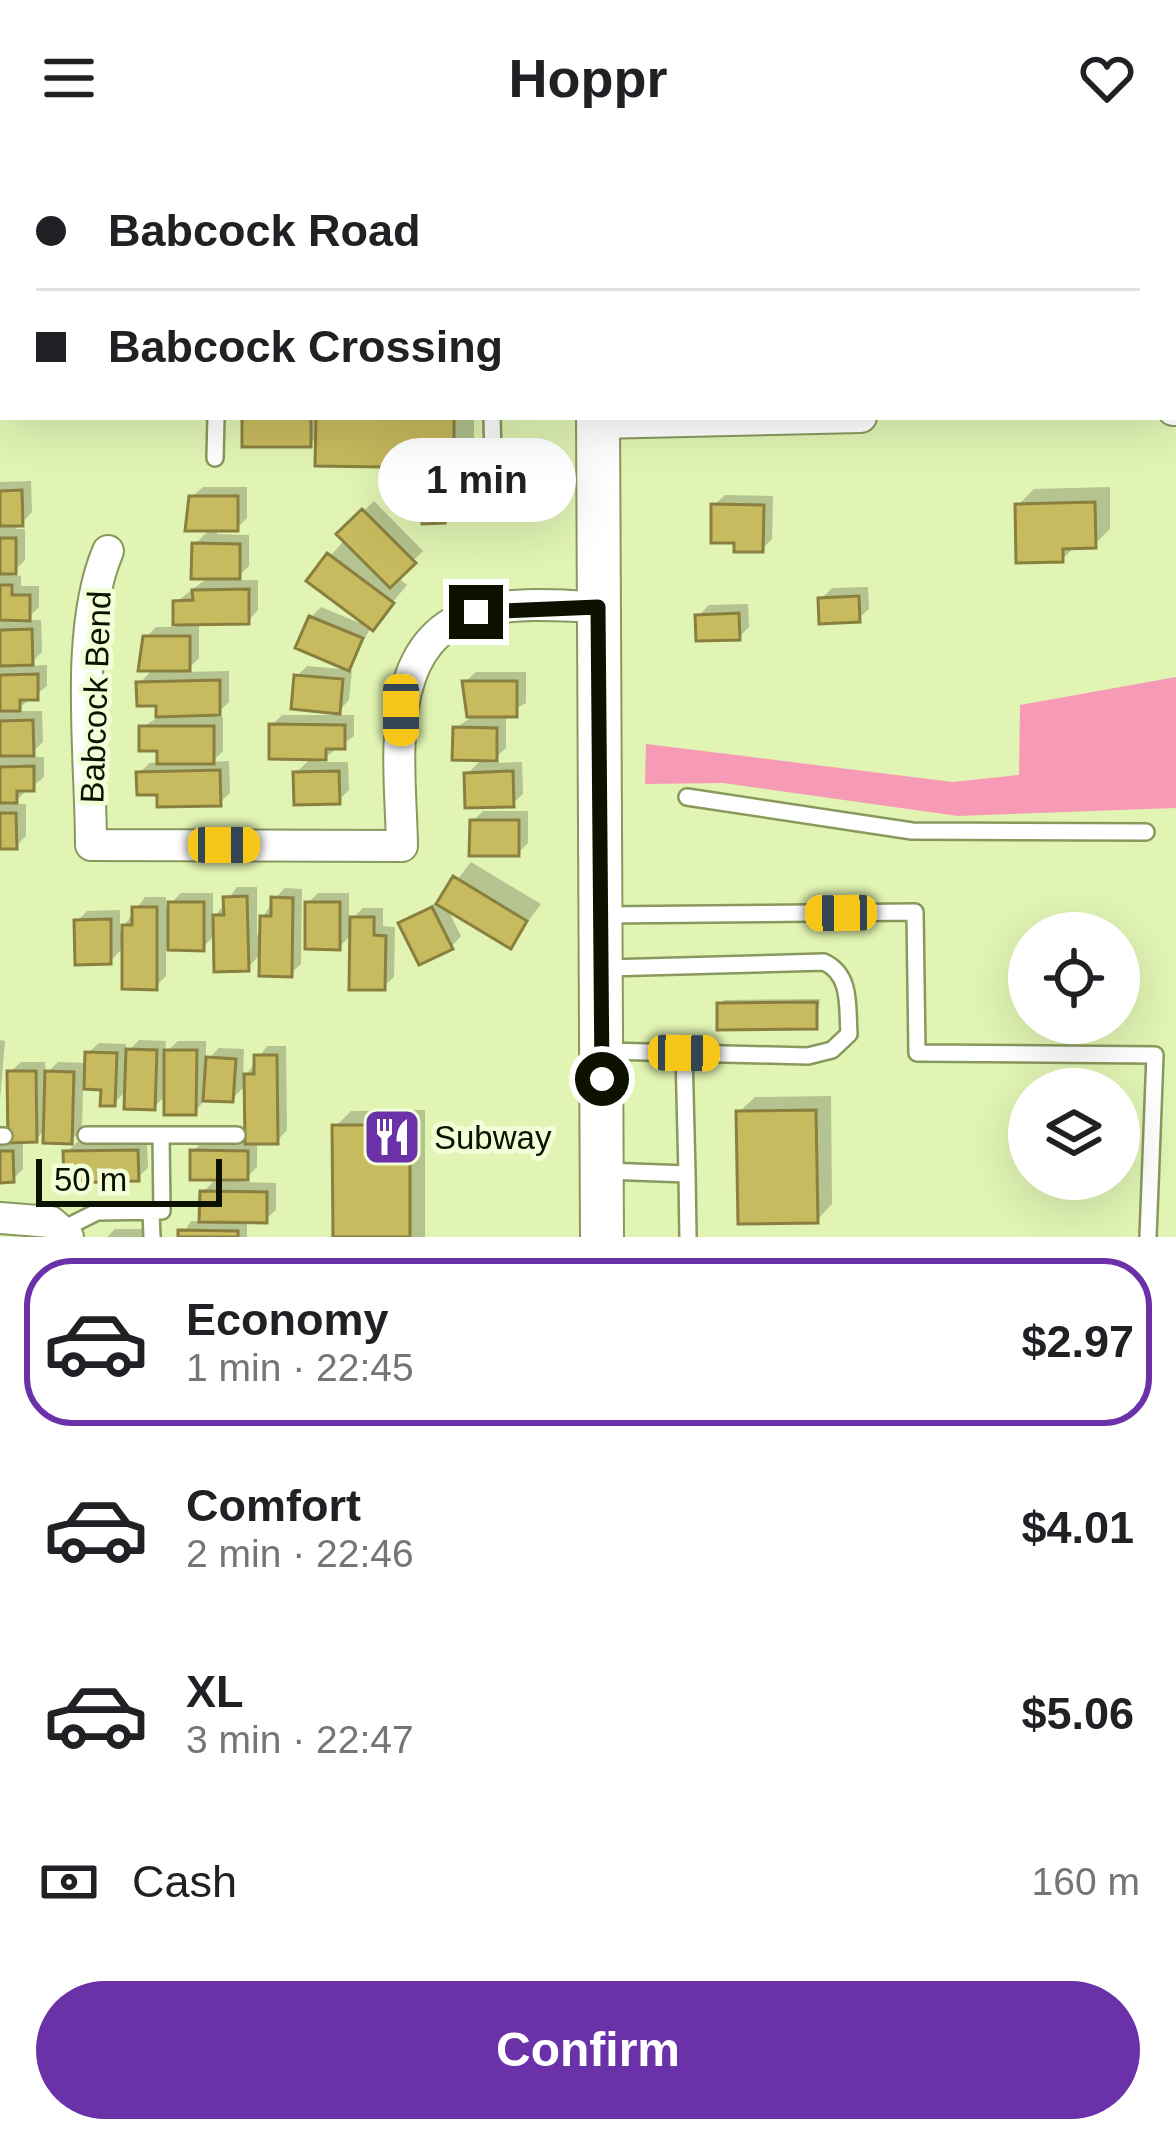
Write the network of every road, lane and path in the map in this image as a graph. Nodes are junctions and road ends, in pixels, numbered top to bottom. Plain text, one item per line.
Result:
1 (216, 420) edge
2 (492, 420) edge
3 (598, 420) edge
4 (493, 456) dead end
5 (215, 458) dead end
6 (108, 551) dead end
7 (598, 607) junction
8 (687, 797) dead end
9 (1146, 832) dead end
10 (601, 915) junction
11 (601, 968) junction
12 (603, 1051) junction
13 (684, 1053) junction
14 (86, 1135) dead end
15 (237, 1135) dead end
16 (161, 1136) junction
17 (602, 1171) junction
18 (687, 1174) junction
19 (151, 1210) junction
20 (0, 1218) edge
21 (65, 1233) edge
22 (152, 1237) edge
23 (602, 1237) edge
24 (688, 1237) edge
25 (1148, 1237) edge

1 - 5 lane
2 - 4 lane
3 - 7 main road
6 - 7 street, Babcock Bend
7 - 10 main road
8 - 9 lane
10 - 11 main road
10 - 25 lane
11 - 12 main road
11 - 13 lane
12 - 13 lane
12 - 17 main road
13 - 18 lane
14 - 16 lane
15 - 16 lane
16 - 19 lane
17 - 18 lane
17 - 23 main road
18 - 24 lane
19 - 21 lane
19 - 22 lane
20 - 21 street

